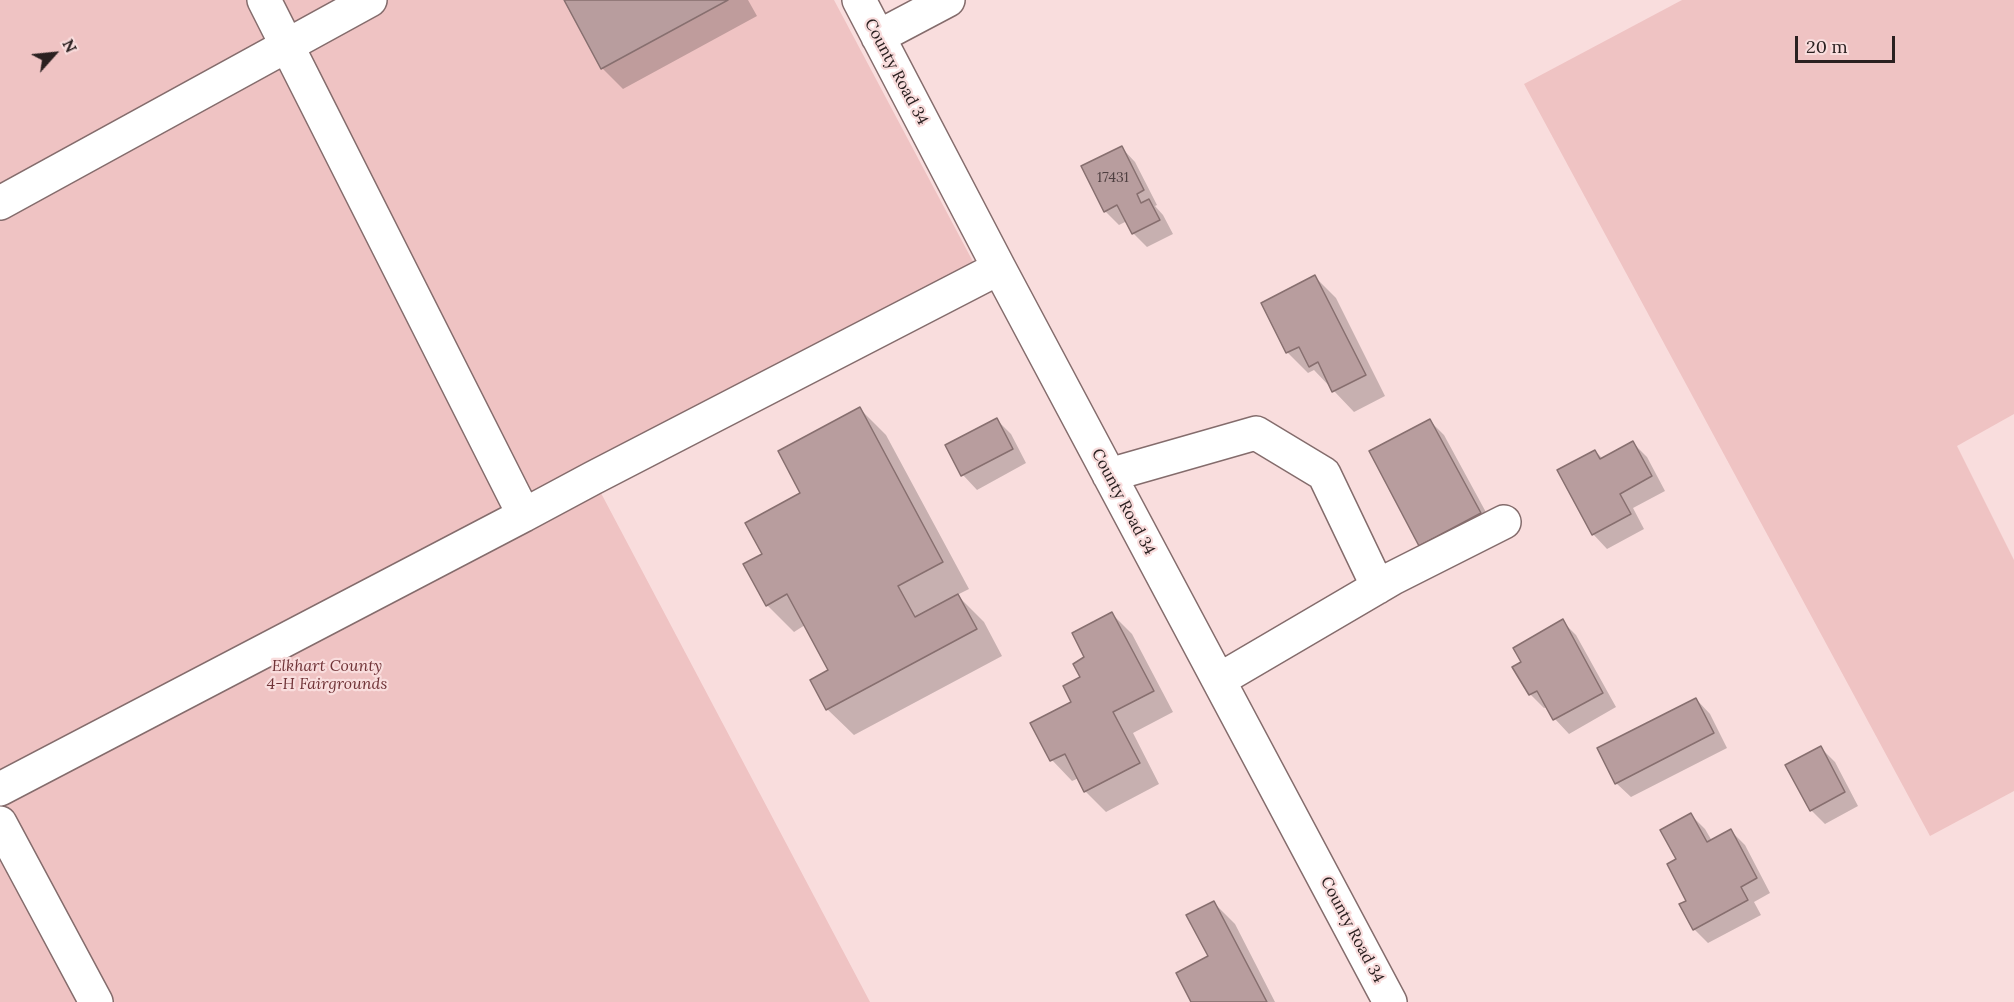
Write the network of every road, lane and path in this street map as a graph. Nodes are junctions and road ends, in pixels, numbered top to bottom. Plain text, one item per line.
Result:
1 (264, 0) edge
2 (370, 0) edge
3 (859, 0) edge
4 (948, 0) edge
5 (878, 37) junction
6 (286, 46) junction
7 (0, 203) edge
8 (999, 268) junction
9 (1109, 475) junction
10 (524, 515) junction
11 (1504, 522) dead end
12 (1378, 587) junction
13 (1219, 680) junction
14 (0, 789) edge
15 (0, 823) edge
16 (96, 1002) edge
17 (1390, 1002) edge

1 - 6 street
2 - 6 street
3 - 5 street, County Road 34
4 - 5 street
5 - 8 street, County Road 34
6 - 7 street
6 - 10 street
8 - 9 street, County Road 34
8 - 10 street
9 - 12 street
9 - 13 street, County Road 34
10 - 14 street
11 - 12 street
12 - 13 street
13 - 17 street, County Road 34
15 - 16 street

